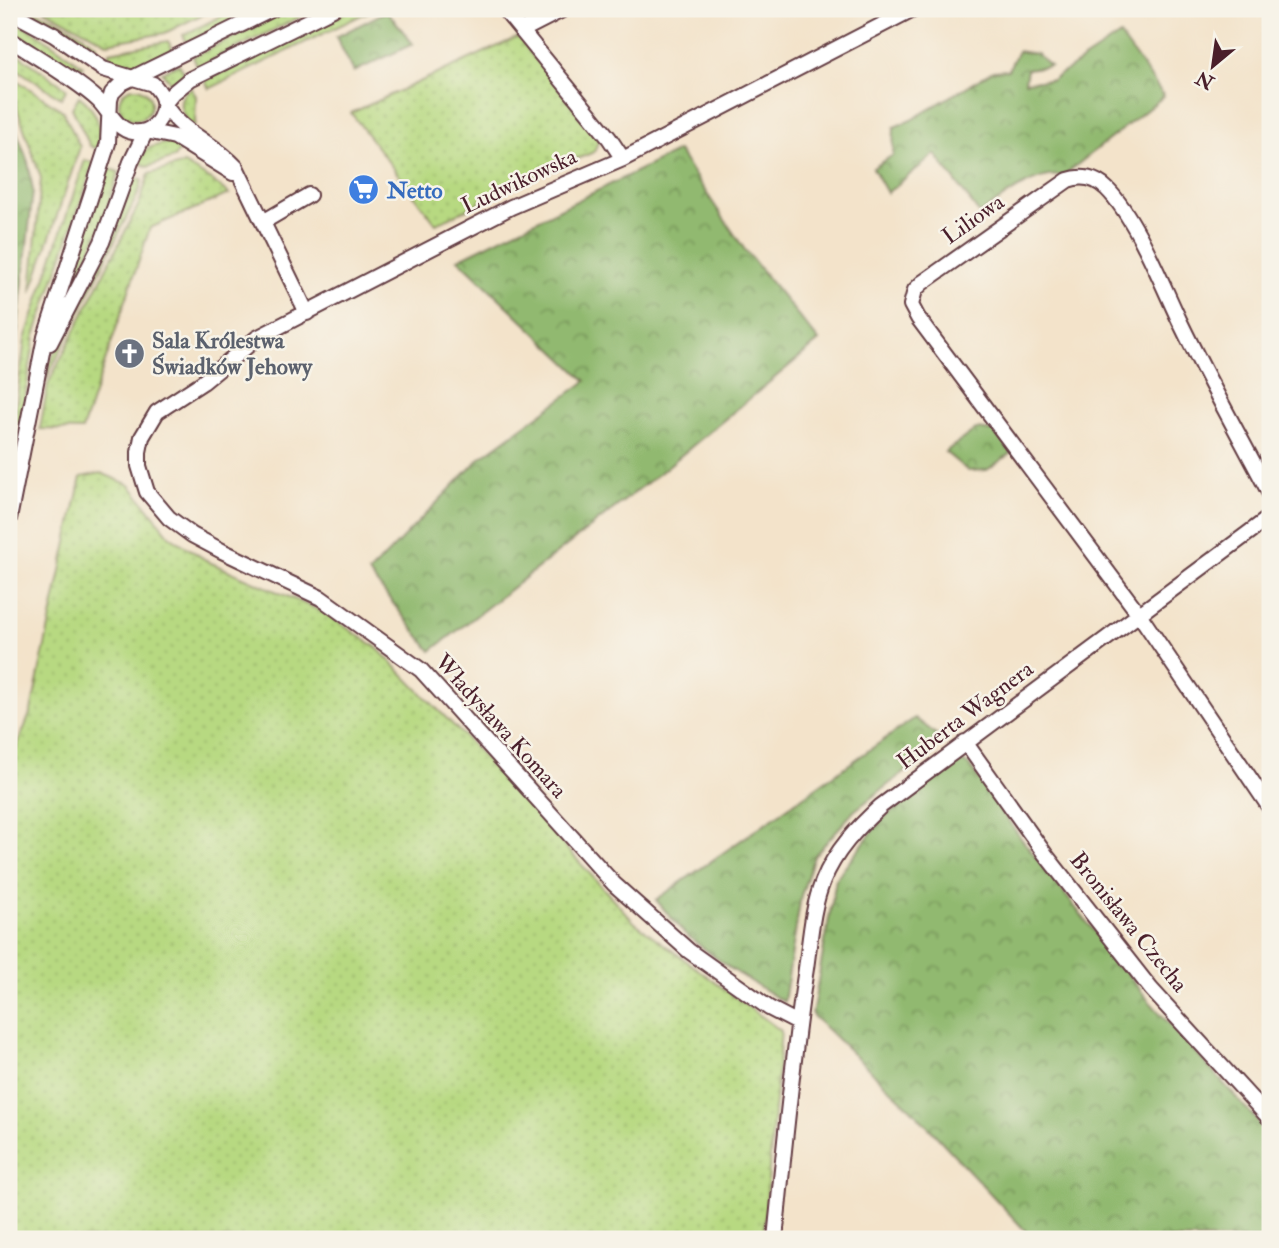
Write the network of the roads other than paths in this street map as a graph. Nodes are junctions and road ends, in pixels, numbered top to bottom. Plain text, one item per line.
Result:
1 (273, 9) edge
2 (333, 9) edge
3 (505, 9) edge
4 (564, 9) edge
5 (914, 9) edge
6 (9, 11) edge
7 (523, 30) junction
8 (9, 38) edge
9 (132, 79) junction
10 (164, 104) junction
11 (109, 111) junction
12 (146, 131) junction
13 (623, 159) junction
14 (244, 183) junction
15 (309, 195) dead end
16 (263, 222) junction
17 (307, 313) junction
18 (37, 377) junction
19 (139, 452) joint
20 (15, 458) edge
21 (1270, 494) edge
22 (1270, 517) edge
23 (9, 519) edge
24 (1139, 614) junction
25 (965, 742) junction
26 (1270, 808) edge
27 (797, 1023) junction
28 (1270, 1119) edge
29 (775, 1239) edge

1 - 9 street
2 - 10 street
3 - 7 street
4 - 7 street
5 - 13 street, Ludwikowska
6 - 9 street
7 - 13 street
8 - 11 street
9 - 10 street
9 - 11 street
10 - 12 street
10 - 14 street
11 - 12 street
11 - 18 street
12 - 14 street
12 - 18 street
13 - 17 street, Ludwikowska
14 - 16 street
15 - 16 street
16 - 17 street
17 - 19 street, Ludwikowska
18 - 20 street
19 - 27 street, Władysława Komara
20 - 23 street
21 - 24 street, Liliowa
22 - 24 street, Huberta Wagnera
24 - 25 street, Huberta Wagnera
24 - 26 street
25 - 27 street, Huberta Wagnera
25 - 28 street, Bronisława Czecha
27 - 29 street, Huberta Wagnera

